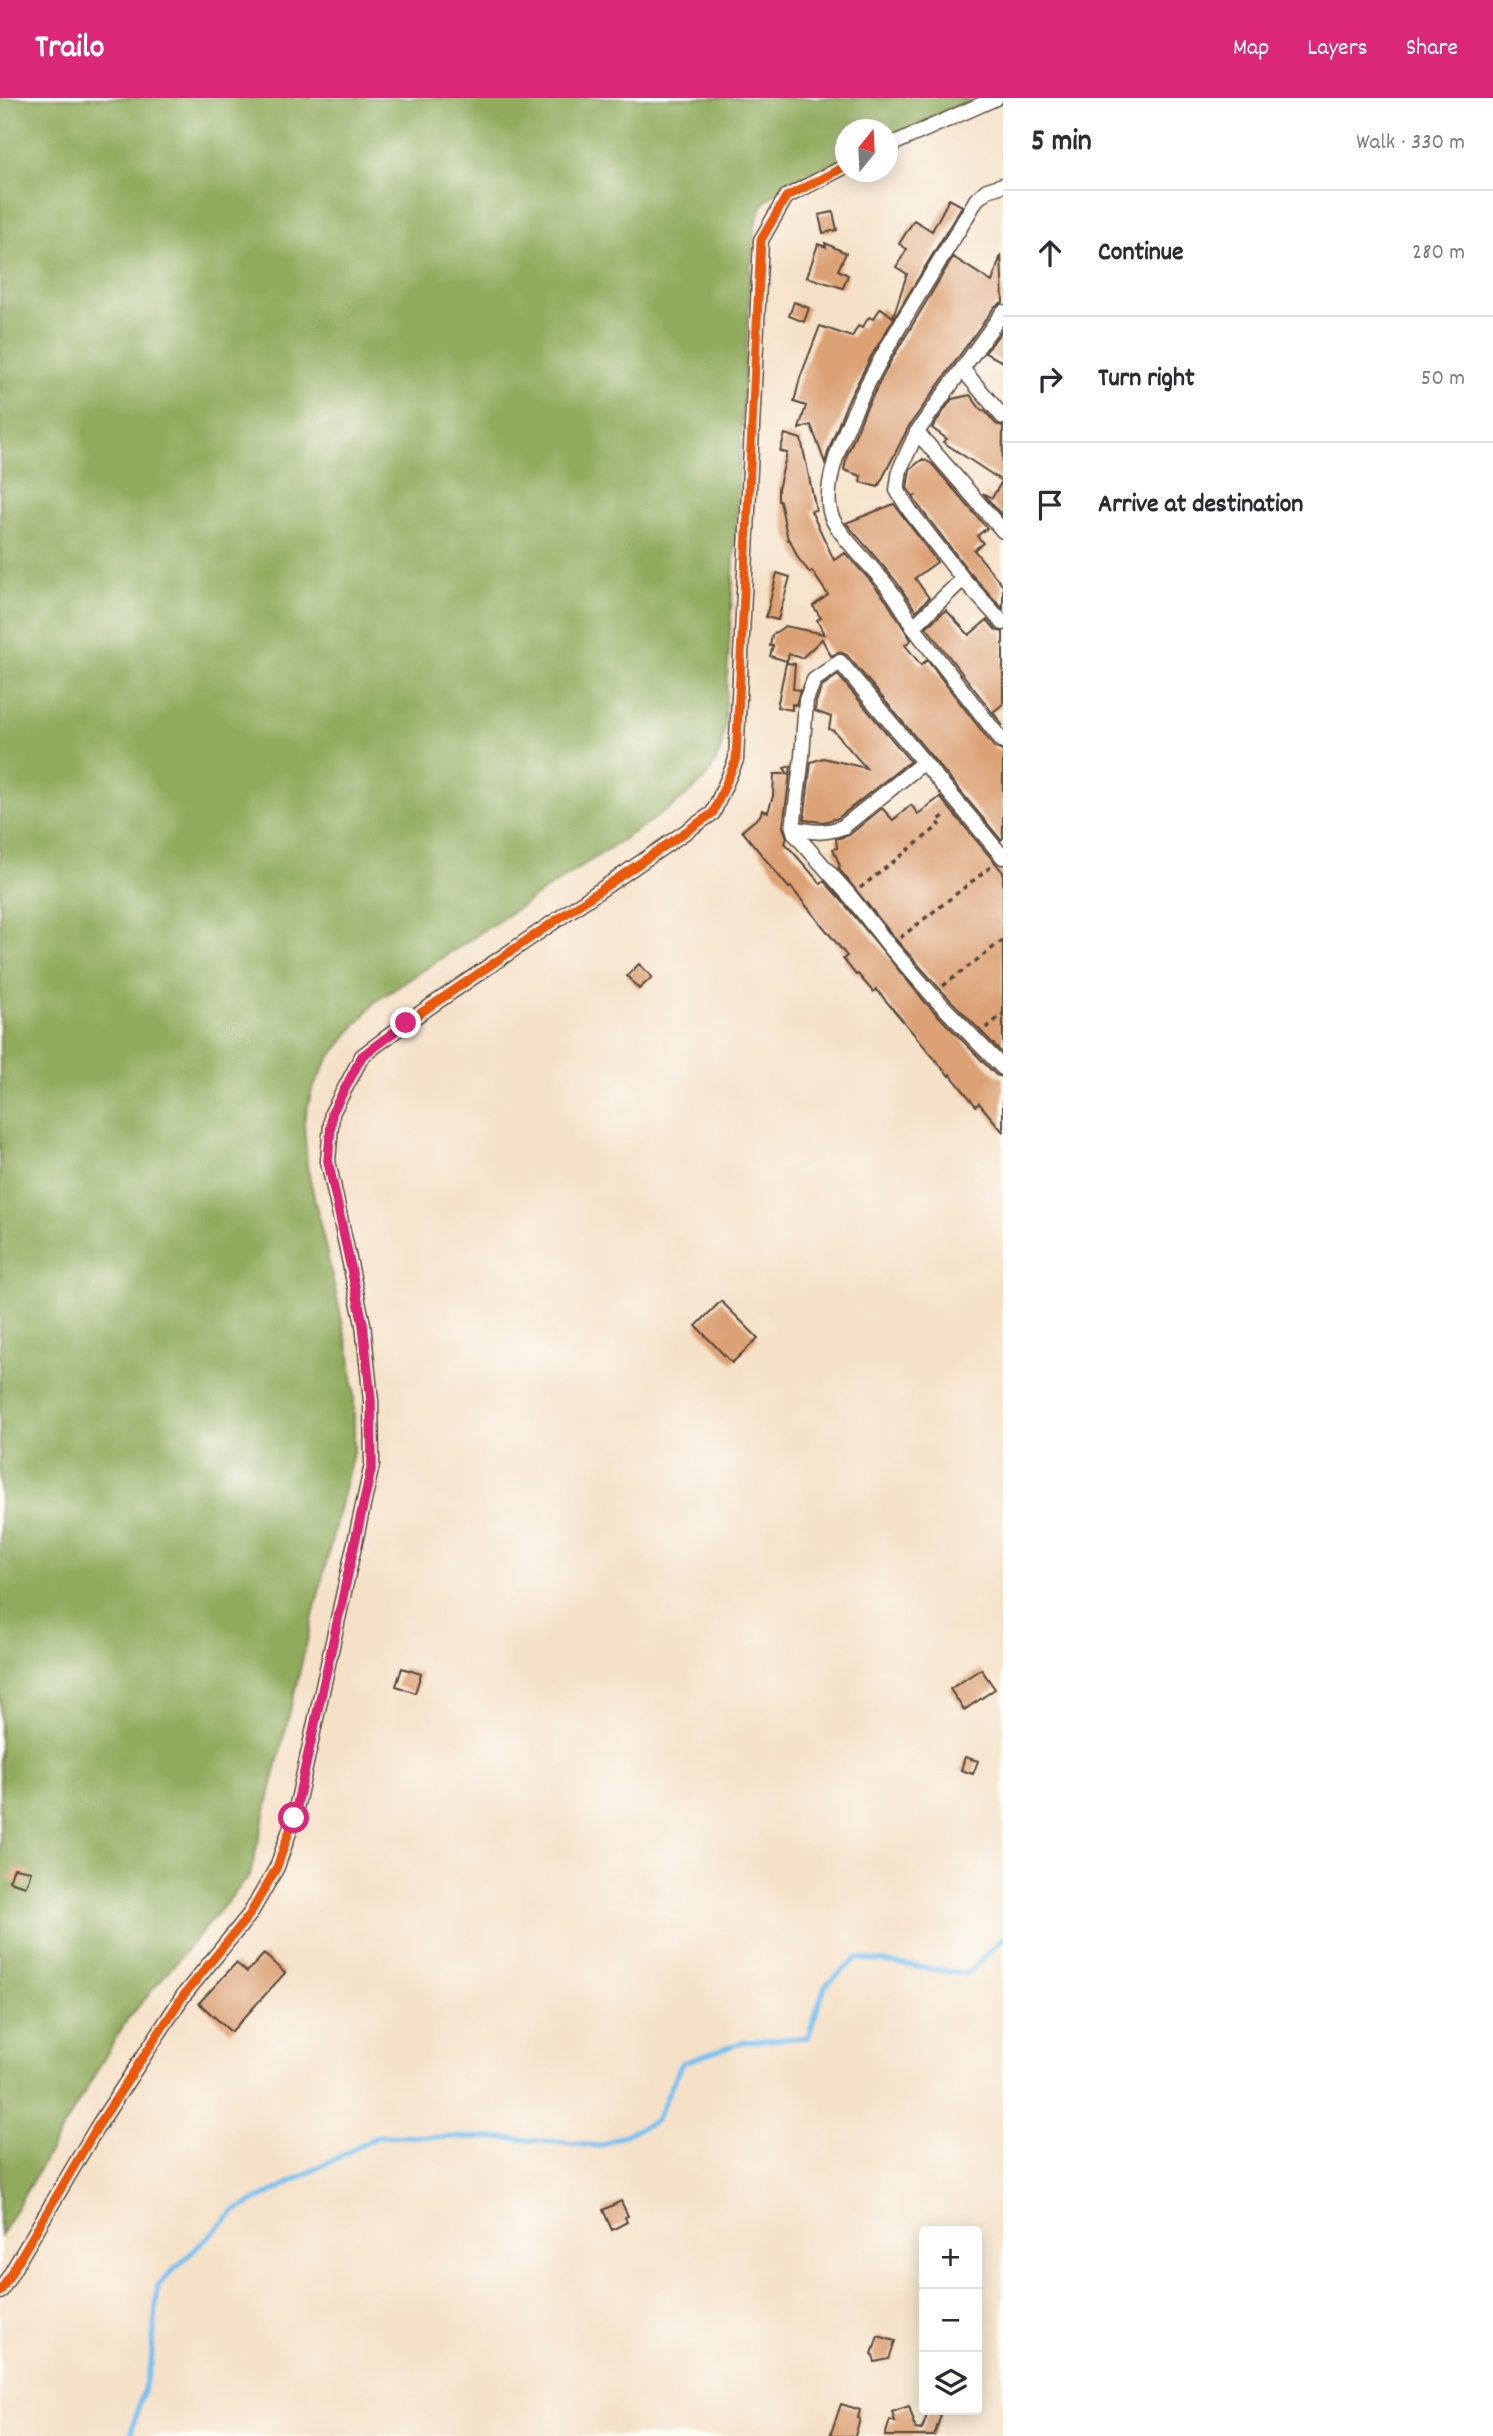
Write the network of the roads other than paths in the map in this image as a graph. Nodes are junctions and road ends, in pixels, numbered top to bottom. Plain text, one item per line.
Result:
1 (996, 98) edge
2 (898, 141) edge
3 (835, 171) edge
4 (1003, 185) edge
5 (1003, 312) edge
6 (963, 370) junction
7 (1003, 417) edge
8 (917, 432) junction
9 (1003, 531) edge
10 (963, 579) junction
11 (1003, 623) edge
12 (913, 626) junction
13 (1003, 742) edge
14 (924, 761) junction
15 (793, 828) junction
16 (1003, 857) edge
17 (1003, 1068) edge
18 (0, 2292) edge

1 - 2 street
3 - 18 street
4 - 12 street
5 - 6 street
6 - 7 street
6 - 8 street
8 - 9 street
8 - 10 street
10 - 11 street
10 - 12 street
12 - 13 street
14 - 15 street
14 - 15 street
14 - 16 street
15 - 17 street

